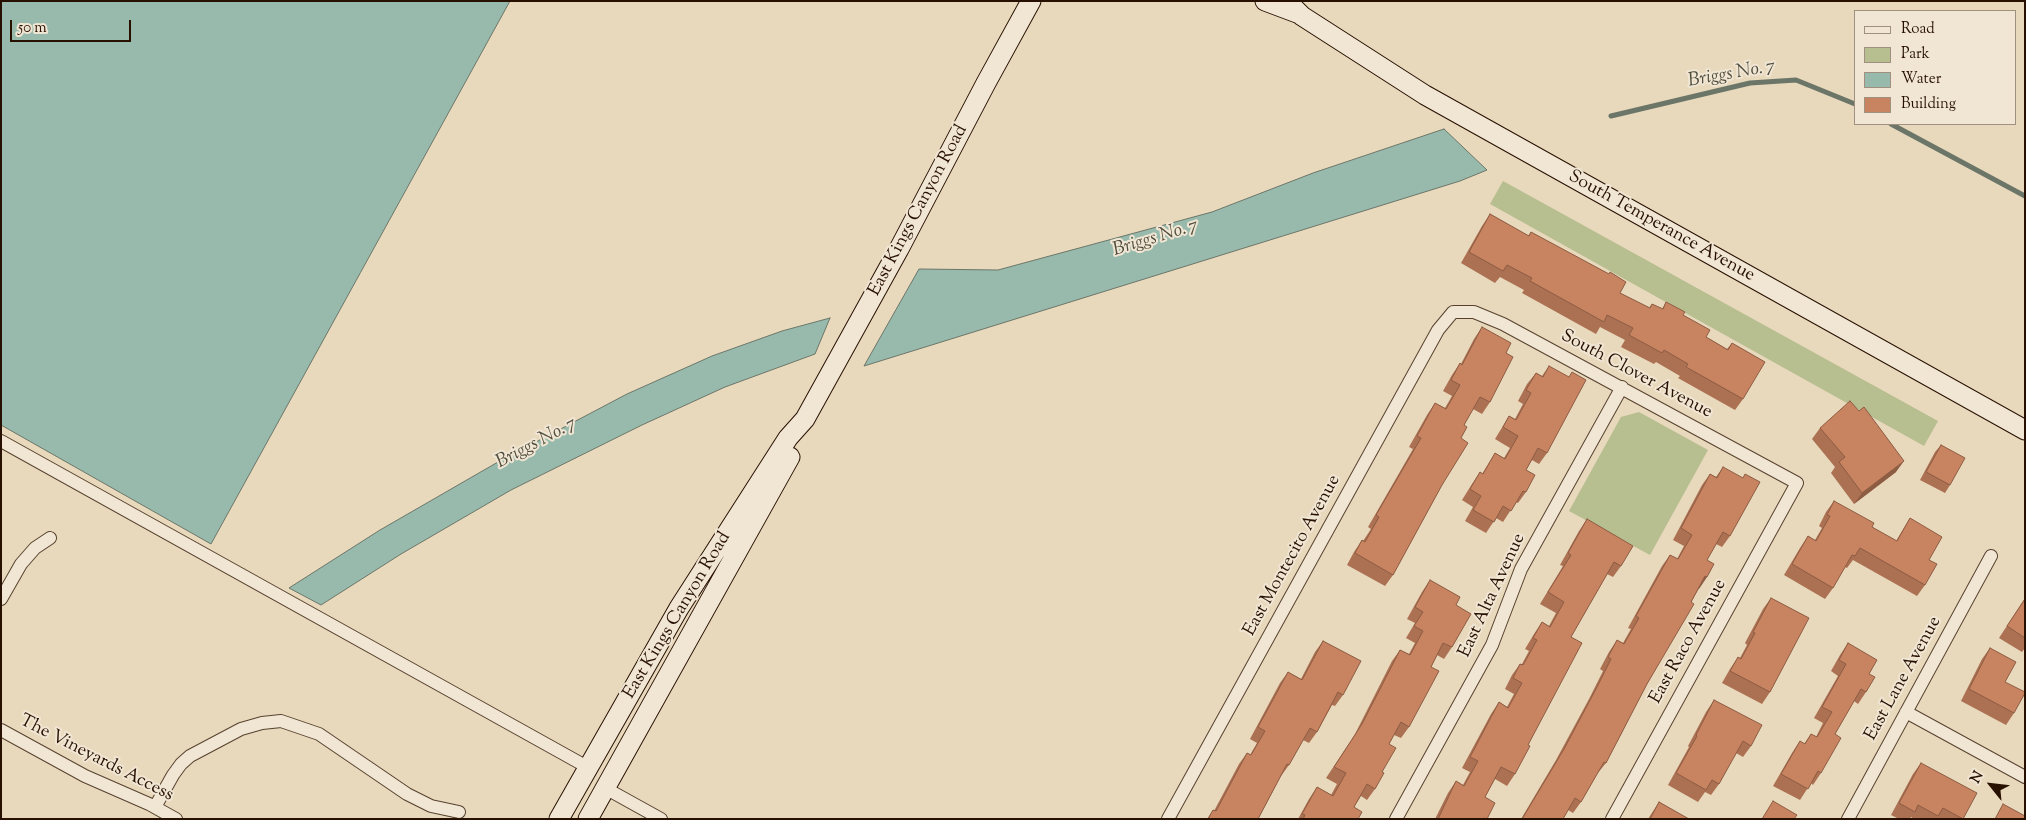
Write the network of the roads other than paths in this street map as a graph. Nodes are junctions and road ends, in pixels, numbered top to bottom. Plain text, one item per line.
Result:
1 (1031, 1) edge
2 (1265, 1) edge
3 (1287, 1) edge
4 (1302, 16) junction
5 (1453, 312) joint
6 (1622, 387) junction
7 (805, 419) junction
8 (2025, 430) edge
9 (1, 441) edge
10 (1797, 482) joint
11 (50, 538) dead end
12 (1991, 556) dead end
13 (1, 599) edge
14 (661, 639) junction
15 (1906, 712) junction
16 (1, 730) edge
17 (589, 768) junction
18 (2025, 777) edge
19 (606, 788) junction
20 (155, 807) junction
21 (459, 812) dead end
22 (176, 819) edge
23 (559, 819) edge
24 (588, 819) edge
25 (661, 819) edge
26 (1168, 819) edge
27 (1396, 819) edge
28 (1612, 819) edge
29 (1848, 819) edge

1 - 7 main road, East Kings Canyon Road
2 - 4 main road, South Temperance Avenue
3 - 4 main road, South Temperance Avenue
4 - 8 main road, South Temperance Avenue
5 - 6 street, South Clover Avenue
5 - 26 street, East Montecito Avenue
6 - 10 street, South Clover Avenue
6 - 27 street, East Alta Avenue
7 - 14 main road, East Kings Canyon Road
7 - 19 main road, East Kings Canyon Road
9 - 17 street
10 - 28 street, East Raco Avenue
11 - 13 street
12 - 15 street, East Lane Avenue
14 - 17 main road, East Kings Canyon Road
14 - 19 main road
15 - 18 street
15 - 29 street, East Lane Avenue
16 - 20 street, The Vineyards Access
17 - 23 main road, East Kings Canyon Road
19 - 24 main road, East Kings Canyon Road
19 - 25 street
20 - 21 street
20 - 22 street, The Vineyards Access

